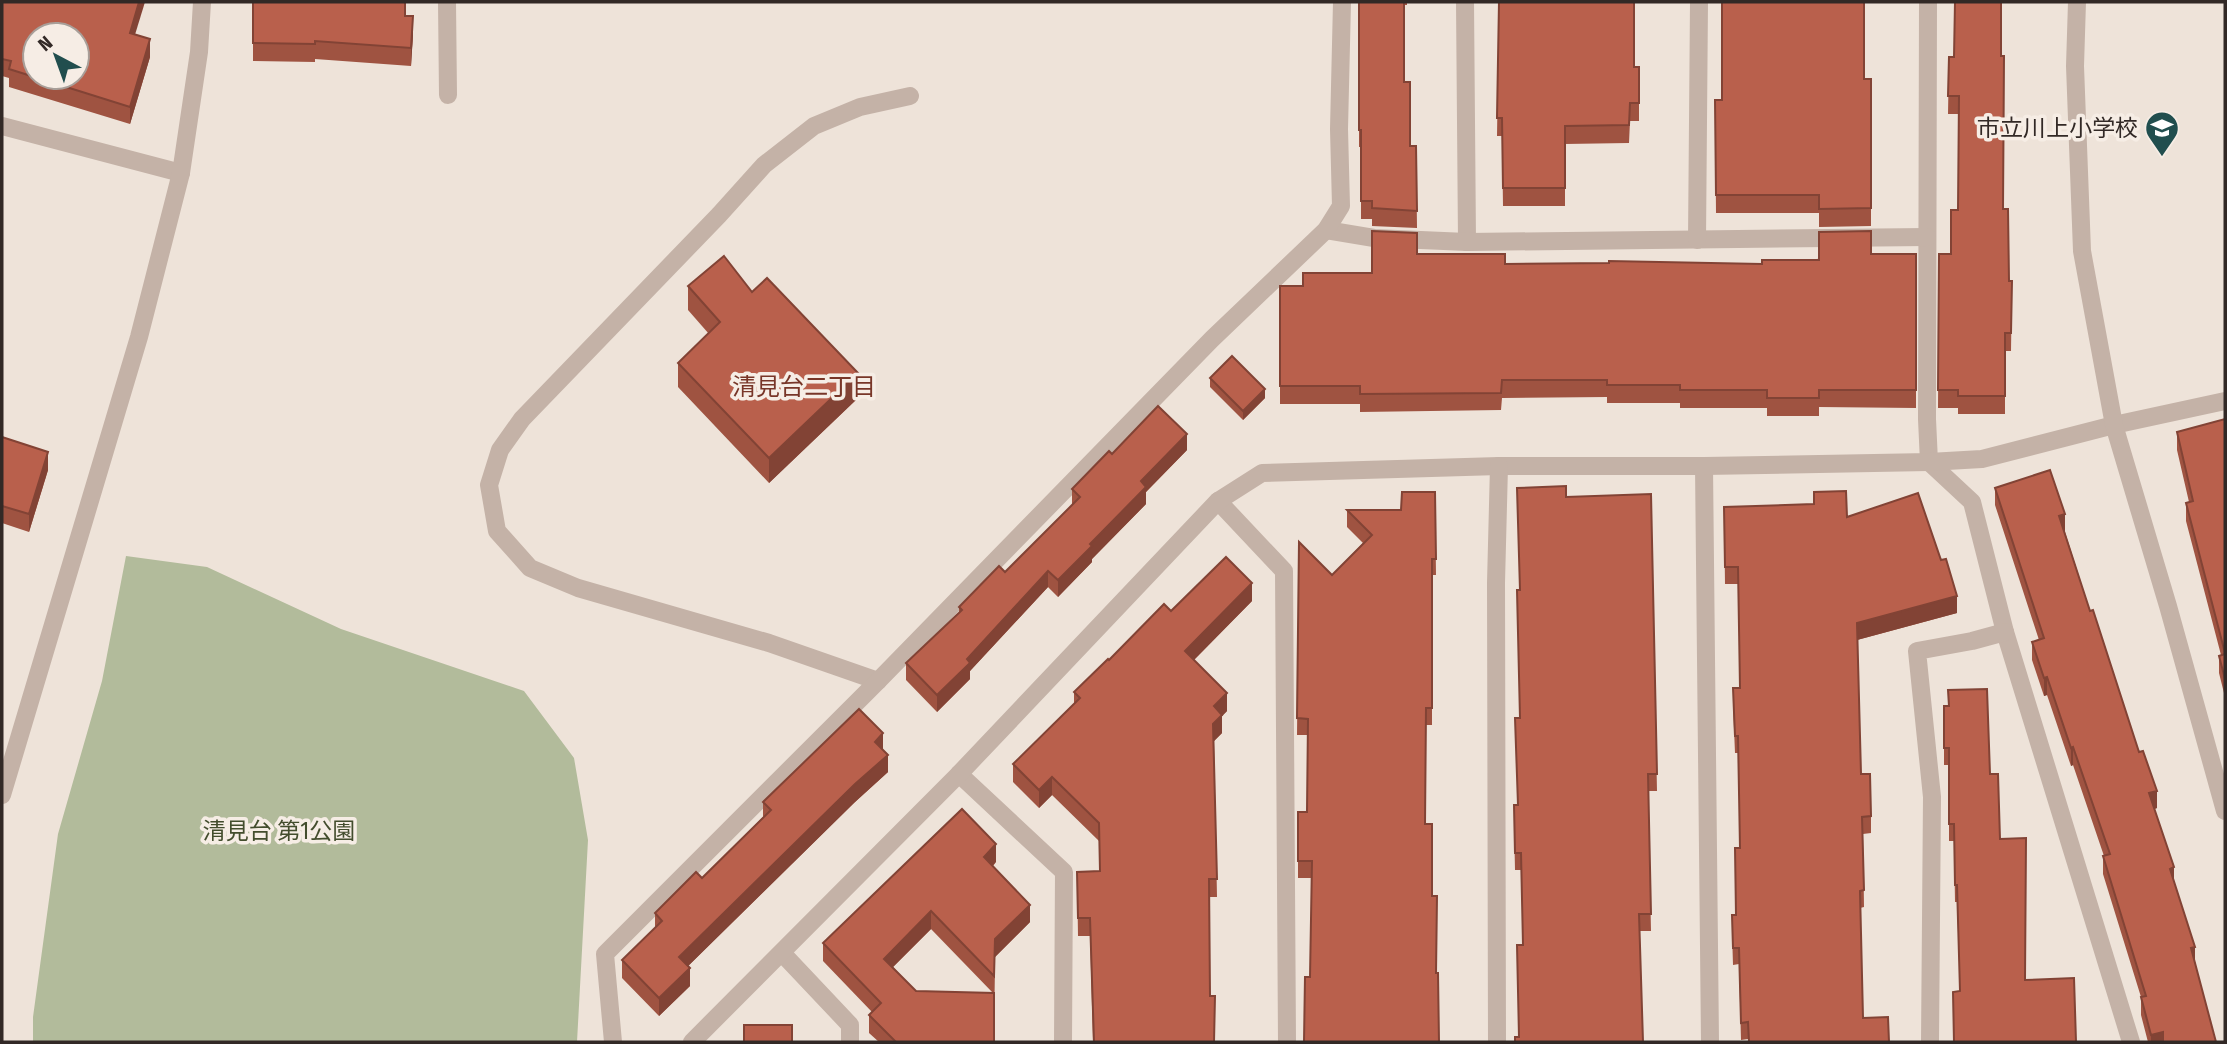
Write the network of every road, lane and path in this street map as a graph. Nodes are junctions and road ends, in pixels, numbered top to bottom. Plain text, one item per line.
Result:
1 (202, 2) edge
2 (447, 2) edge
3 (1342, 2) edge
4 (1465, 2) edge
5 (1699, 2) edge
6 (1928, 2) edge
7 (2077, 2) edge
8 (448, 95) dead end
9 (910, 96) dead end
10 (2, 126) edge
11 (181, 173) junction
12 (1326, 230) junction
13 (1927, 237) junction
14 (1698, 240) junction
15 (1468, 242) junction
16 (2225, 401) edge
17 (2114, 425) junction
18 (1929, 462) junction
19 (1499, 466) junction
20 (1704, 466) junction
21 (1218, 501) junction
22 (2005, 632) junction
23 (878, 681) junction
24 (959, 774) junction
25 (2, 795) edge
26 (2225, 811) edge
27 (782, 953) junction
28 (613, 1042) edge
29 (692, 1042) edge
30 (850, 1042) edge
31 (1063, 1042) edge
32 (1287, 1042) edge
33 (1497, 1042) edge
34 (1710, 1042) edge
35 (1930, 1042) edge
36 (2131, 1042) edge

1 - 11 street
2 - 8 street
3 - 12 street
4 - 15 street
5 - 14 street
6 - 13 street
7 - 17 street
9 - 23 street
10 - 11 street
11 - 25 street
12 - 15 street
12 - 23 street
13 - 14 street
13 - 18 street
14 - 15 street
16 - 17 street
17 - 18 street
17 - 26 street
18 - 20 street
18 - 22 street
19 - 20 street
19 - 21 street
19 - 33 street
20 - 34 street
21 - 24 street
21 - 32 street
22 - 35 street
22 - 36 street
23 - 28 street
24 - 27 street
24 - 31 street
27 - 29 street
27 - 30 street

